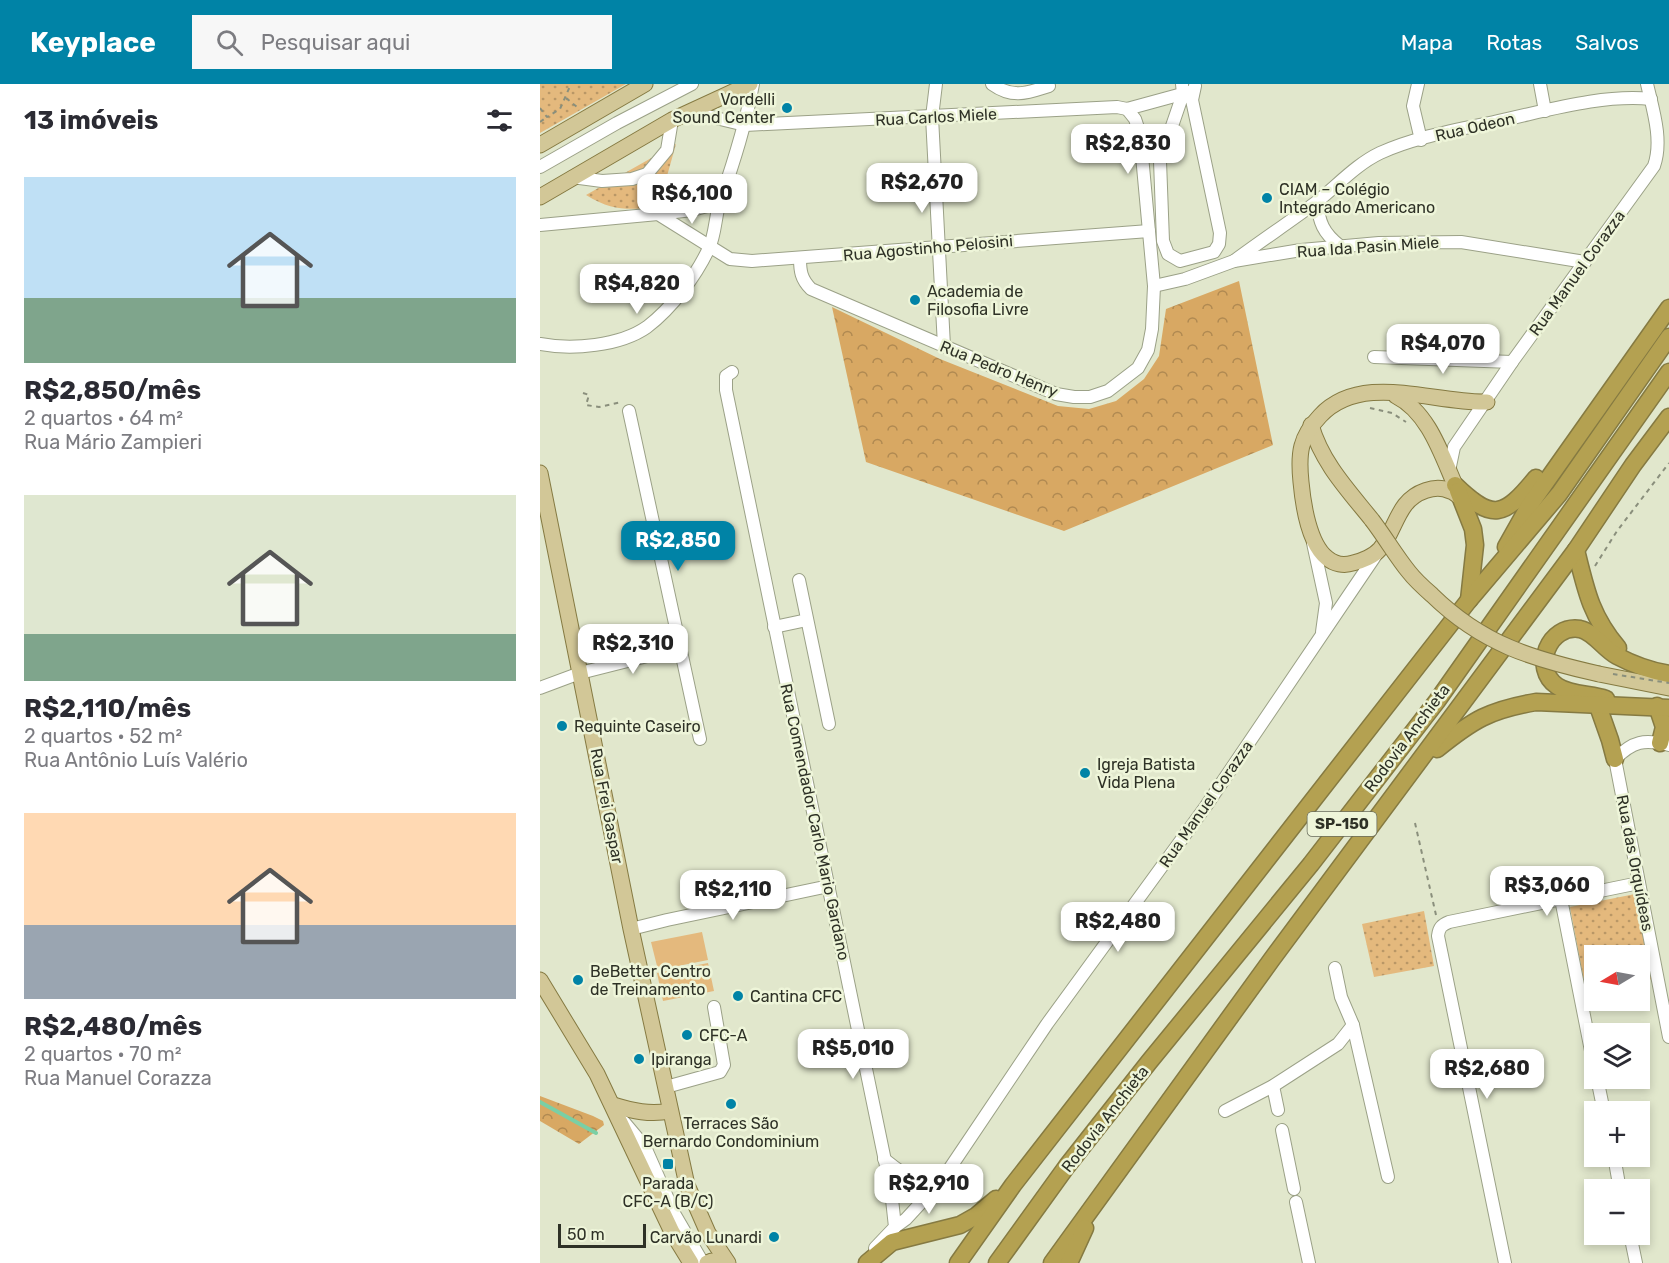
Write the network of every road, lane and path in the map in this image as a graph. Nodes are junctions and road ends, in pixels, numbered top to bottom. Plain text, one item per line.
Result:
1 (572, 84) edge
2 (645, 84) edge
3 (692, 84) edge
4 (752, 84) edge
5 (936, 84) edge
6 (992, 84) edge
7 (1418, 84) edge
8 (1540, 84) edge
9 (1647, 84) edge
10 (1049, 86) dead end
11 (1188, 88) edge
12 (1651, 99) junction
13 (540, 108) edge
14 (1127, 109) junction
15 (691, 111) junction
16 (1545, 111) junction
17 (547, 117) junction
18 (932, 117) junction
19 (672, 120) junction
20 (540, 122) edge
21 (745, 125) junction
22 (1421, 140) junction
23 (540, 145) edge
24 (1659, 154) junction
25 (1668, 163) edge
26 (540, 168) edge
27 (572, 177) junction
28 (540, 197) edge
29 (1317, 202) junction
30 (719, 203) junction
31 (658, 214) junction
32 (540, 225) edge
33 (1149, 231) junction
34 (710, 246) junction
35 (1340, 246) junction
36 (939, 247) junction
37 (800, 258) junction
38 (1234, 261) junction
39 (1585, 262) junction
40 (1154, 286) junction
41 (1669, 308) edge
42 (1669, 338) edge
43 (540, 344) edge
44 (944, 346) junction
45 (1374, 357) dead end
46 (1512, 362) junction
47 (732, 372) dead end
48 (1669, 372) edge
49 (1388, 392) junction
50 (583, 393) dead end
51 (1487, 402) junction
52 (1365, 408) dead end
53 (629, 411) joint
54 (1669, 417) edge
55 (1406, 422) dead end
56 (1588, 422) junction
57 (1311, 425) junction
58 (1669, 434) edge
59 (1669, 463) edge
60 (1633, 465) junction
61 (540, 473) edge
62 (1455, 485) junction
63 (1311, 534) junction
64 (1379, 550) junction
65 (1576, 550) junction
66 (1491, 574) junction
67 (1594, 574) dead end
68 (799, 580) dead end
69 (1469, 600) junction
70 (807, 620) junction
71 (774, 627) junction
72 (1322, 636) junction
73 (679, 648) junction
74 (1631, 662) junction
75 (580, 673) junction
76 (1612, 674) dead end
77 (1669, 674) edge
78 (1669, 683) edge
79 (540, 688) edge
80 (1669, 688) edge
81 (1626, 705) junction
82 (1598, 706) junction
83 (1663, 707) edge
84 (829, 724) dead end
85 (700, 739) dead end
86 (1664, 744) edge
87 (1615, 759) junction
88 (1419, 762) junction
89 (1415, 823) dead end
90 (1639, 883) junction
91 (829, 886) junction
92 (1561, 899) junction
93 (631, 929) junction
94 (1439, 930) junction
95 (1335, 968) dead end
96 (540, 980) edge
97 (714, 1007) dead end
98 (1586, 1023) edge
99 (1353, 1025) junction
100 (1669, 1037) edge
101 (1273, 1086) junction
102 (666, 1087) junction
103 (614, 1109) junction
104 (1278, 1110) dead end
105 (670, 1111) junction
106 (1225, 1111) dead end
107 (1282, 1130) dead end
108 (884, 1159) junction
109 (1388, 1177) dead end
110 (942, 1180) junction
111 (1013, 1185) junction
112 (1294, 1189) dead end
113 (1296, 1203) dead end
114 (1094, 1204) junction
115 (895, 1227) junction
116 (1632, 1245) edge
117 (691, 1263) edge
118 (703, 1263) edge
119 (707, 1263) edge
120 (717, 1263) edge
121 (728, 1263) edge
122 (861, 1263) edge
123 (867, 1263) edge
124 (958, 1263) edge
125 (998, 1263) edge
126 (1052, 1263) edge
127 (1069, 1263) edge
128 (1309, 1263) edge
129 (1506, 1263) edge
130 (1636, 1263) edge

1 - 17 path
2 - 23 main road
3 - 26 street
4 - 15 main road
4 - 21 street
5 - 18 street
6 - 10 street
7 - 22 street
8 - 16 street
9 - 12 street
11 - 11 street
11 - 14 street, Rua Carlos Miele
12 - 16 street, Rua Odeon
12 - 24 street
13 - 17 path
14 - 18 street, Rua Carlos Miele
14 - 33 street, Rua Pedro Henry
15 - 19 main road
15 - 21 street, Rua Carlos Miele
16 - 22 street, Rua Odeon
17 - 20 path
18 - 21 street, Rua Carlos Miele
18 - 36 street
19 - 27 main road
19 - 27 street
21 - 30 street
22 - 29 street, Rua Odeon
24 - 25 street
24 - 39 street, Rua Manuel Corazza
27 - 28 main road
29 - 35 street
29 - 38 street, Rua Odeon
30 - 31 street
30 - 34 street
31 - 32 street
31 - 34 street, Rua Agostinho Pelosini
33 - 36 street, Rua Agostinho Pelosini
33 - 40 street, Rua Pedro Henry
34 - 37 street, Rua Agostinho Pelosini
34 - 43 street
35 - 38 street, Rua Ida Pasin Miele
35 - 39 street, Rua Ida Pasin Miele
36 - 37 street, Rua Agostinho Pelosini
36 - 44 street
37 - 44 street, Rua Pedro Henry
38 - 40 street, Rua Ida Pasin Miele
39 - 46 street, Rua Manuel Corazza
40 - 44 street, Rua Pedro Henry
41 - 56 highway, Rodovia Anchieta / SP-150
42 - 66 highway, Rodovia Anchieta / SP-150
45 - 46 street
46 - 51 street, Rua Manuel Corazza
47 - 71 street, Rua Comendador Carlo Mario Gardano
48 - 125 highway, Rodovia Anchieta / SP-150
49 - 51 main road
49 - 57 main road
49 - 62 main road
50 - 53 path
51 - 62 street, Rua Manuel Corazza
52 - 55 path
53 - 73 street
54 - 60 highway, Rodovia Anchieta / SP-150
56 - 62 highway
56 - 66 highway, Rodovia Anchieta / SP-150
57 - 63 main road
57 - 80 main road, bridge
58 - 60 highway
59 - 67 path
60 - 65 highway, Rodovia Anchieta / SP-150
61 - 75 main road, Rua Frei Gaspar
62 - 64 main road
62 - 69 highway
63 - 64 main road
63 - 72 street
64 - 72 street, Rua Manuel Corazza
65 - 74 highway
65 - 88 highway, Rodovia Anchieta / SP-150
66 - 69 highway, Rodovia Anchieta / SP-150
68 - 70 street
69 - 111 highway, Rodovia Anchieta / SP-150
70 - 71 street
70 - 84 street
71 - 91 street, Rua Comendador Carlo Mario Gardano
72 - 110 street, Rua Manuel Corazza
73 - 75 street
73 - 85 street
74 - 77 highway
74 - 81 highway
75 - 79 street
75 - 93 main road, Rua Frei Gaspar
76 - 78 path, bridge
81 - 82 highway
81 - 83 highway
82 - 87 highway
82 - 88 highway
83 - 86 highway
86 - 87 street
87 - 90 street, Rua das Orquídeas
88 - 114 highway, Rodovia Anchieta / SP-150
89 - 94 path
90 - 92 street
90 - 100 street, Rua das Orquídeas
91 - 93 street
91 - 108 street, Rua Comendador Carlo Mario Gardano
92 - 94 street
92 - 98 street
93 - 102 main road, Rua Frei Gaspar
94 - 129 street
95 - 99 street
96 - 103 main road
97 - 102 street
99 - 101 street
99 - 109 street
101 - 104 street
101 - 106 street
102 - 105 main road, Rua Frei Gaspar
103 - 105 main road
103 - 117 main road
103 - 118 street
105 - 121 main road, Rua Frei Gaspar
107 - 112 street
108 - 110 street
108 - 115 street, Rua Comendador Carlo Mario Gardano
110 - 115 street, Rua Manuel Corazza
111 - 123 highway
111 - 124 highway, Rodovia Anchieta / SP-150
113 - 128 street
114 - 126 highway, Rodovia Anchieta / SP-150
114 - 127 highway
115 - 122 street
116 - 130 street
119 - 120 main road

